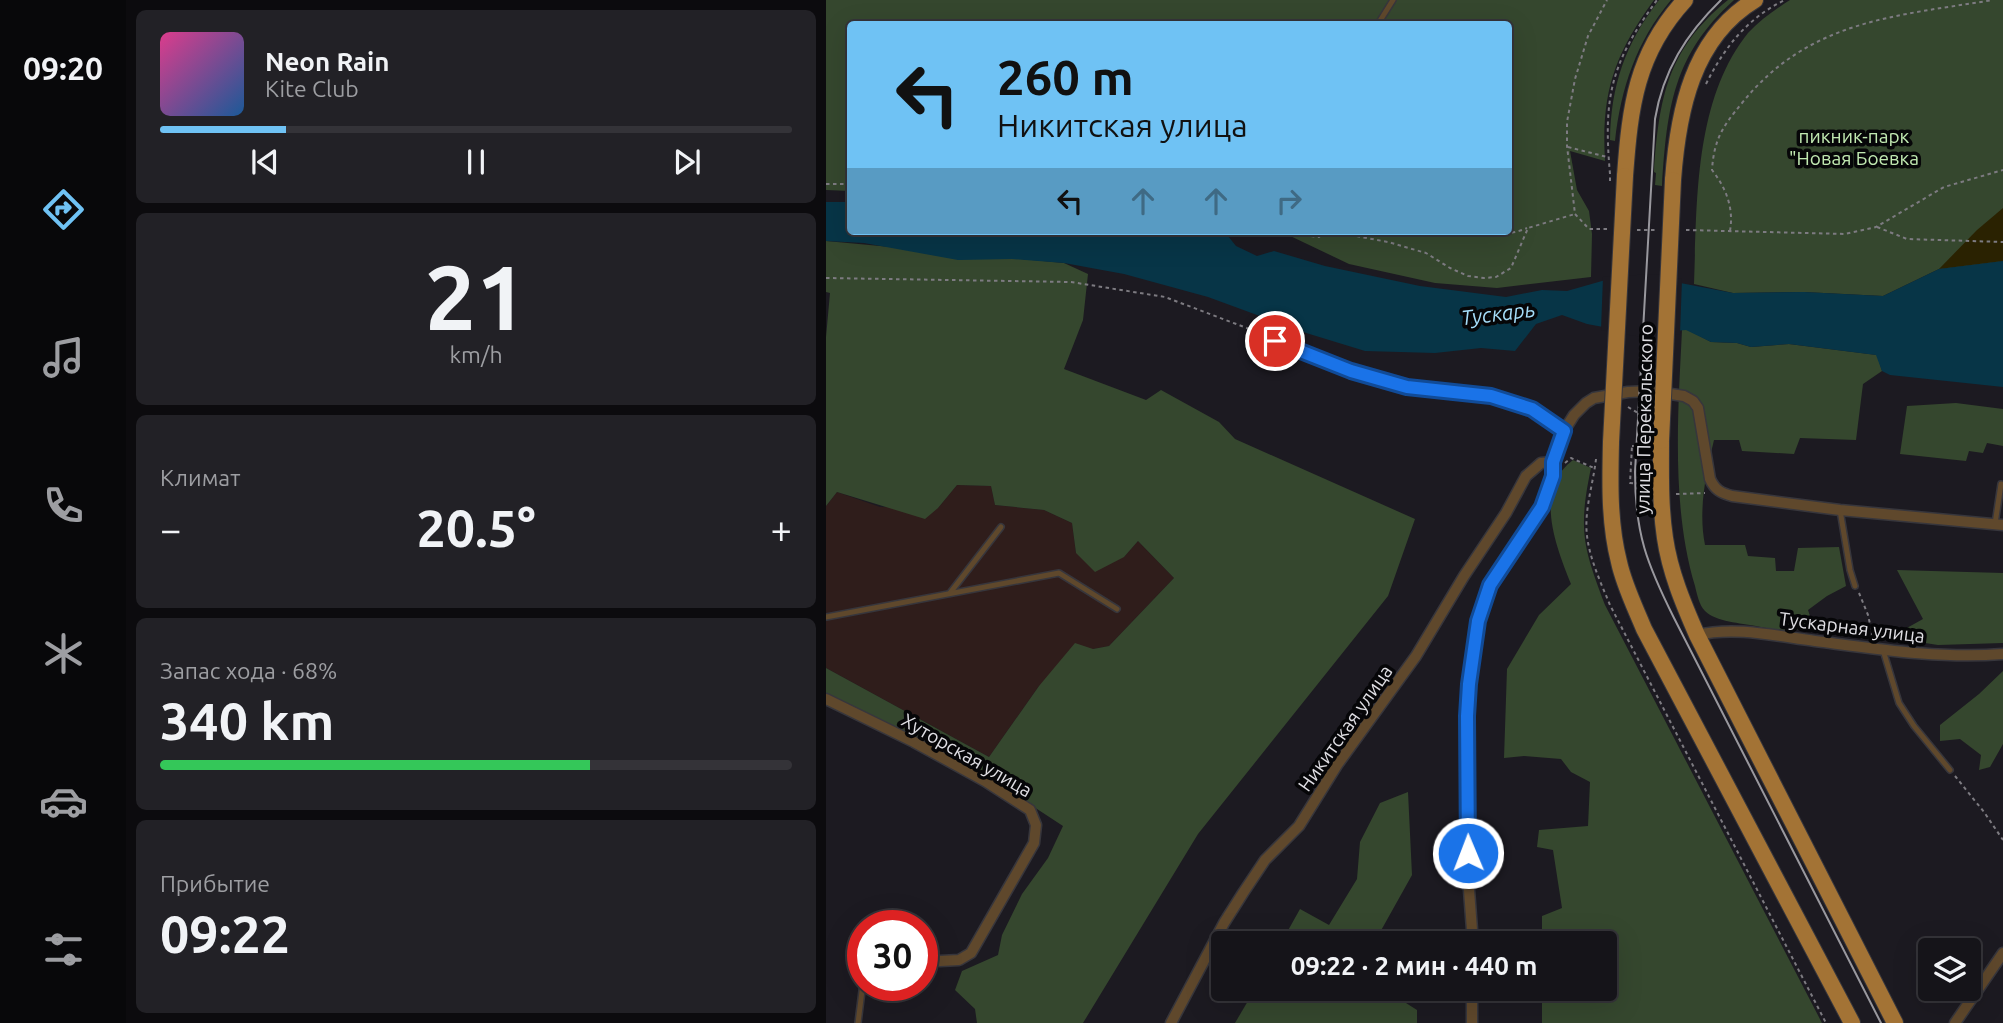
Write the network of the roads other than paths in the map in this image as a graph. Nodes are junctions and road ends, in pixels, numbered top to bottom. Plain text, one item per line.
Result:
1 (1393, 0) edge
2 (1685, 0) edge
3 (1755, 0) edge
4 (1380, 21) edge
5 (1261, 334) road end
6 (1564, 431) junction
7 (1557, 464) junction
8 (2001, 484) dead end
9 (1840, 510) junction
10 (1999, 525) edge
11 (1001, 527) dead end
12 (1855, 586) road end
13 (950, 593) junction
14 (1117, 609) dead end
15 (826, 617) edge
16 (1697, 635) junction
17 (1879, 647) junction
18 (2003, 654) edge
19 (826, 699) edge
20 (1950, 770) road end
21 (1471, 931) edge
22 (2003, 953) edge
23 (940, 961) edge
24 (861, 1001) edge
25 (1472, 1001) edge
26 (858, 1023) edge
27 (1171, 1023) edge
28 (1472, 1023) edge
29 (1852, 1023) edge
30 (1895, 1023) edge
31 (1955, 1023) edge

1 - 4 lane
2 - 29 main road, улица Перекальского, bridge
3 - 16 main road, улица Перекальского, bridge
5 - 6 street
6 - 7 street
6 - 9 street
7 - 21 street
7 - 27 street, Никитская улица
8 - 10 lane
9 - 10 street
9 - 12 lane
11 - 13 lane
13 - 14 lane
13 - 15 lane
16 - 17 street, Тускарная улица
16 - 30 main road, улица Перекальского
17 - 18 street, Тускарная улица
17 - 20 lane
19 - 23 street, Хуторская улица
22 - 31 street
24 - 26 lane
25 - 28 street

